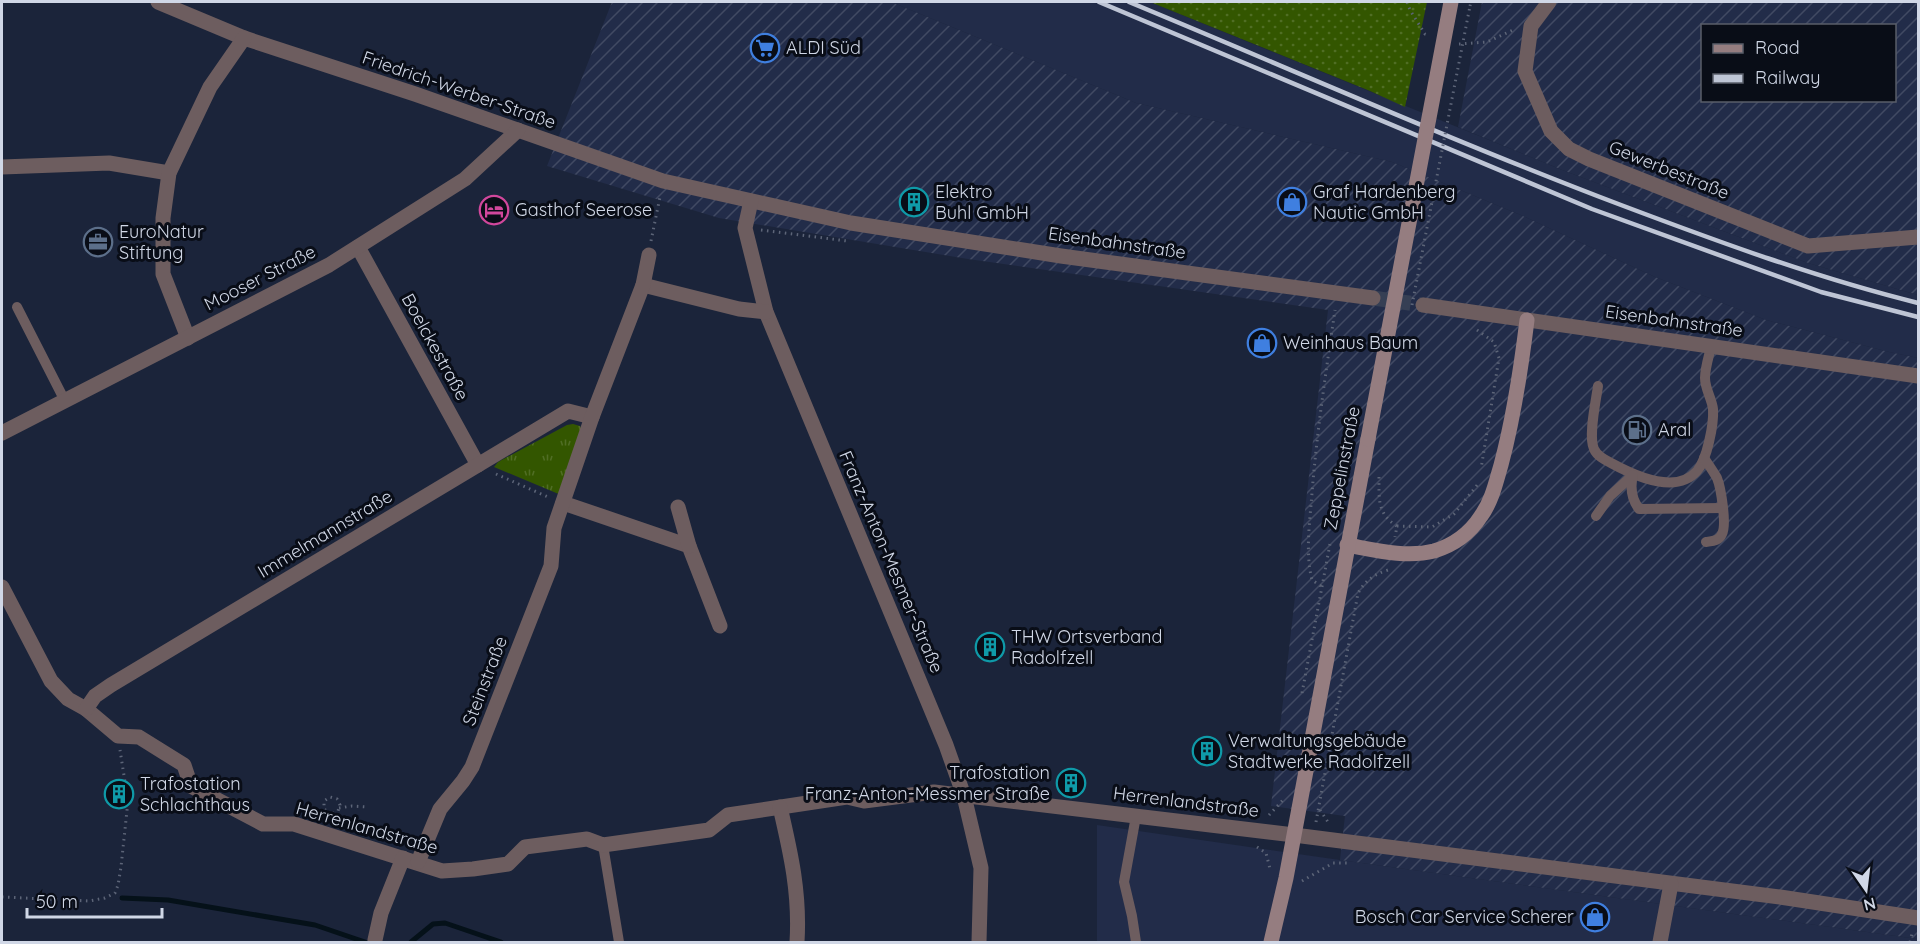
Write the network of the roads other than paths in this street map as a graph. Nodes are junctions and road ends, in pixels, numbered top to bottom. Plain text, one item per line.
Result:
1 (158, 2) edge
2 (1451, 2) edge
3 (1549, 2) edge
4 (244, 38) junction
5 (518, 130) junction
6 (2, 167) edge
7 (169, 173) junction
8 (751, 201) junction
9 (1918, 237) edge
10 (357, 247) junction
11 (649, 255) road end
12 (643, 285) junction
13 (1372, 298) tunnel mouth
14 (1418, 306) tunnel mouth
15 (17, 308) dead end
16 (766, 312) junction
17 (1527, 320) junction
18 (188, 338) junction
19 (1711, 347) junction
20 (1918, 376) edge
21 (1598, 386) dead end
22 (65, 401) junction
23 (592, 417) junction
24 (2, 433) edge
25 (1704, 458) junction
26 (478, 465) junction
27 (1633, 475) junction
28 (563, 504) junction
29 (678, 507) dead end
30 (1722, 508) junction
31 (1596, 516) dead end
32 (1706, 542) dead end
33 (1347, 545) junction
34 (689, 546) junction
35 (2, 587) edge
36 (720, 626) dead end
37 (86, 709) junction
38 (964, 796) junction
39 (780, 807) junction
40 (1136, 816) junction
41 (1294, 835) junction
42 (603, 845) junction
43 (411, 860) junction
44 (1671, 884) junction
45 (1918, 918) edge
46 (375, 940) dead end
47 (620, 942) edge
48 (797, 942) edge
49 (979, 942) edge
50 (1136, 942) edge
51 (1271, 942) edge
52 (1660, 942) edge

1 - 4 street, Friedrich-Werber-Straße
2 - 33 main road, Zeppelinstraße, bridge
3 - 9 street, Gewerbestraße
4 - 5 street, Friedrich-Werber-Straße
4 - 7 street
5 - 8 street, Friedrich-Werber-Straße
5 - 10 street, Mooser Straße
6 - 7 street
7 - 18 street
8 - 13 street, Eisenbahnstraße
8 - 16 street, Franz-Anton-Mesmer-Straße
10 - 18 street, Mooser Straße
10 - 26 street, Boelckestraße
11 - 12 street, Steinstraße
12 - 16 street
12 - 23 street, Steinstraße
14 - 17 street, Eisenbahnstraße
15 - 22 lane
16 - 38 street, Franz-Anton-Mesmer-Straße
17 - 19 street, Eisenbahnstraße
17 - 33 main road
18 - 22 street, Mooser Straße
19 - 20 street, Eisenbahnstraße
19 - 25 lane
21 - 27 lane
22 - 24 street, Mooser Straße
23 - 26 street, Immelmannstraße
23 - 28 street, Steinstraße
25 - 27 lane
25 - 30 lane
26 - 37 street, Immelmannstraße
27 - 30 lane
27 - 31 lane
28 - 34 street
28 - 43 street, Steinstraße
29 - 34 street
30 - 32 lane
33 - 41 main road, Zeppelinstraße
34 - 36 street
35 - 37 street, Herrenlandstraße
37 - 43 street, Herrenlandstraße
38 - 39 street, Herrenlandstraße
38 - 40 street, Herrenlandstraße
38 - 49 street, Franz-Anton-Mesmer-Straße
39 - 42 street, Herrenlandstraße
39 - 48 street
40 - 41 street, Herrenlandstraße
40 - 50 lane
41 - 44 street, Herrenlandstraße
41 - 51 main road, Zeppelinstraße
42 - 43 street, Herrenlandstraße
42 - 47 lane
43 - 46 street, Steinstraße
44 - 45 street, Herrenlandstraße
44 - 52 street

